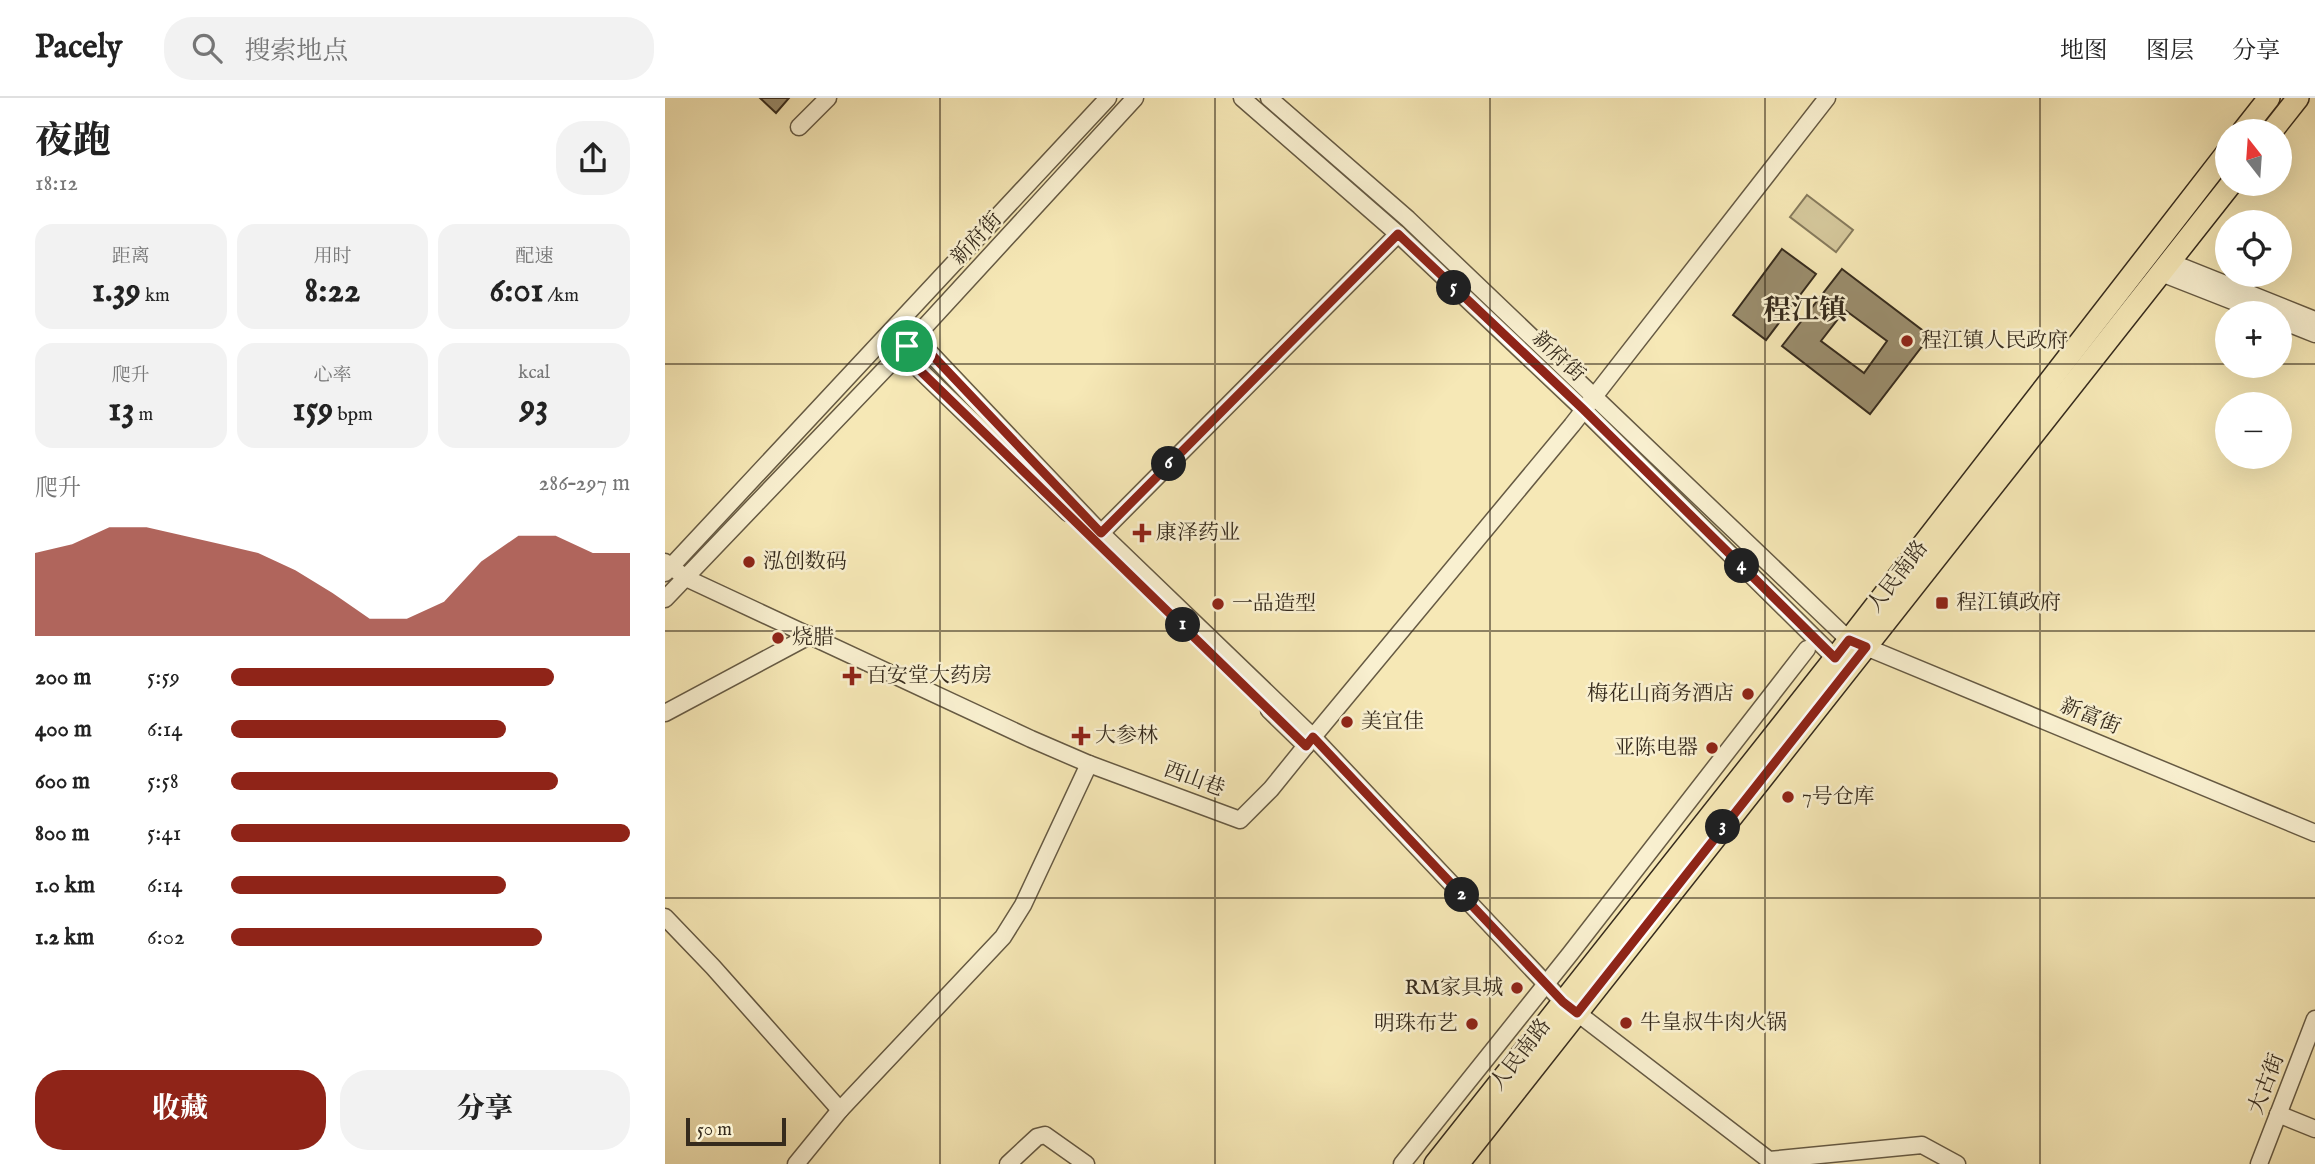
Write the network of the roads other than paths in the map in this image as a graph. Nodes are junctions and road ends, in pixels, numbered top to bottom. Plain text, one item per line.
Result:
1 (828, 98) edge
2 (1108, 98) edge
3 (1136, 98) edge
4 (1242, 98) edge
5 (1269, 98) edge
6 (1827, 98) edge
7 (2269, 98) edge
8 (2298, 98) edge
9 (2252, 119) edge
10 (2281, 119) edge
11 (800, 127) dead end
12 (2215, 168) edge
13 (2221, 196) edge
14 (1398, 234) junction
15 (2165, 267) junction
16 (2237, 301) edge
17 (2315, 320) edge
18 (2292, 325) edge
19 (2315, 334) edge
20 (908, 345) junction
21 (1583, 409) junction
22 (1101, 533) junction
23 (665, 562) edge
24 (665, 573) edge
25 (665, 599) edge
26 (811, 635) junction
27 (1857, 644) junction
28 (1807, 649) dead end
29 (1835, 658) junction
30 (665, 713) edge
31 (1310, 741) junction
32 (1090, 764) junction
33 (2315, 833) edge
34 (665, 917) edge
35 (1570, 1007) junction
36 (2315, 1019) edge
37 (840, 1110) junction
38 (2278, 1114) junction
39 (2315, 1129) edge
40 (796, 1164) edge
41 (1008, 1164) edge
42 (1086, 1164) edge
43 (1402, 1164) edge
44 (1435, 1164) edge
45 (1458, 1164) edge
46 (1957, 1164) edge
47 (2259, 1164) edge

1 - 11 street
2 - 24 street, 新府街
3 - 20 street, 新府街
4 - 14 street, 新府街
5 - 27 street, 新府街
6 - 21 street
7 - 9 main road
8 - 10 main road
12 - 27 main road, 人民南路
13 - 15 main road, 人民南路
14 - 21 street, 新府街
14 - 22 street
15 - 16 street
15 - 17 street
15 - 27 main road, 人民南路
18 - 19 street
20 - 22 street
20 - 25 street, 新府街
20 - 31 street
21 - 29 street, 新府街
21 - 31 street
22 - 31 street
23 - 26 street, 西山巷
26 - 30 street
26 - 32 street, 西山巷
27 - 29 main road, 人民南路
27 - 33 street, 新富街
27 - 35 main road, 人民南路
28 - 43 street
29 - 35 main road, 人民南路
31 - 32 street, 西山巷
31 - 35 street
32 - 37 street
34 - 37 street
35 - 44 main road, 人民南路
35 - 45 main road, 人民南路
35 - 46 street
36 - 38 street, 大古街
37 - 40 street
38 - 39 street
38 - 47 street, 大古街
41 - 42 street

